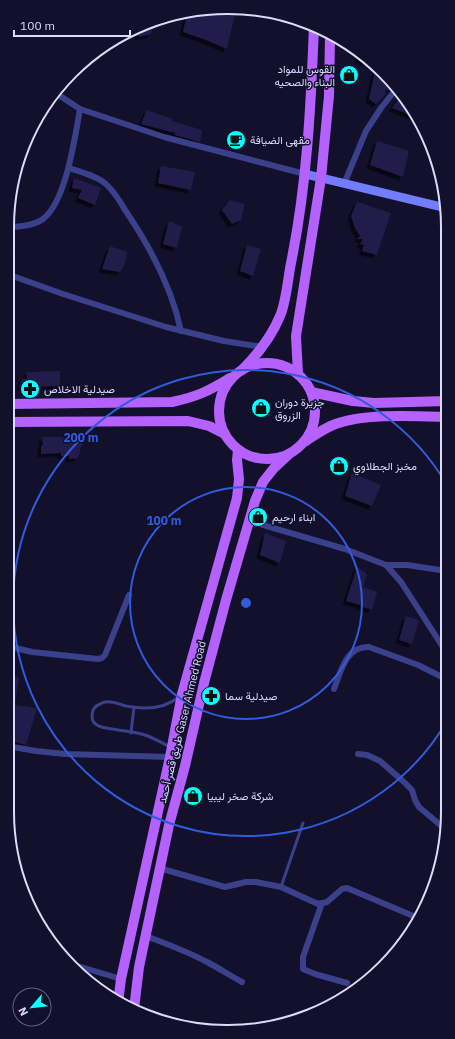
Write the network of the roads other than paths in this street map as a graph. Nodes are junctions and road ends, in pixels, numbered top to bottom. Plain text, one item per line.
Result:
1 (314, 32) edge
2 (330, 41) edge
3 (393, 93) edge
4 (60, 96) edge
5 (80, 109) junction
6 (68, 168) junction
7 (305, 174) junction
8 (321, 178) junction
9 (344, 184) junction
10 (440, 207) edge
11 (14, 226) edge
12 (14, 276) edge
13 (181, 331) junction
14 (263, 346) junction
15 (237, 373) junction
16 (298, 374) junction
17 (311, 392) junction
18 (441, 401) edge
19 (14, 404) edge
20 (441, 416) edge
21 (14, 422) edge
22 (225, 434) junction
23 (304, 442) junction
24 (238, 450) junction
25 (288, 455) junction
26 (248, 521) junction
27 (386, 565) junction
28 (441, 570) edge
29 (129, 596) dead end
30 (441, 644) edge
31 (14, 648) edge
32 (441, 676) edge
33 (334, 689) dead end
34 (182, 694) junction
35 (134, 707) junction
36 (131, 733) junction
37 (14, 747) edge
38 (171, 753) junction
39 (358, 754) dead end
40 (303, 823) dead end
41 (441, 826) edge
42 (159, 868) junction
43 (281, 887) junction
44 (322, 904) junction
45 (413, 916) edge
46 (146, 936) junction
47 (82, 967) edge
48 (121, 979) junction
49 (242, 982) dead end
50 (346, 983) dead end
51 (119, 995) edge
52 (135, 1004) edge

1 - 7 main road
2 - 8 main road
3 - 9 street
4 - 5 street
5 - 6 street
5 - 7 street
6 - 11 street
6 - 13 street
7 - 8 street
7 - 14 main road
8 - 9 street
8 - 16 main road
9 - 10 street
12 - 13 street
13 - 14 street
14 - 15 main road
15 - 16 main road
15 - 19 main road
15 - 22 main road
16 - 17 main road
17 - 18 main road
17 - 23 main road
20 - 23 main road
21 - 22 main road
22 - 24 main road
23 - 25 main road
24 - 25 main road
24 - 34 main road, طريق قصر أحمد Gaser Ahmed Road
25 - 26 main road, طريق قصر أحمد Gaser Ahmed Road
26 - 27 street
26 - 42 main road, طريق قصر أحمد Gaser Ahmed Road
27 - 28 street
27 - 30 street
29 - 31 street
32 - 33 street
34 - 35 lane
34 - 38 main road, طريق قصر أحمد Gaser Ahmed Road
35 - 36 lane
35 - 36 lane
36 - 38 lane
37 - 38 street
38 - 48 main road, طريق قصر أحمد Gaser Ahmed Road
39 - 41 street
40 - 43 lane
42 - 43 street
42 - 46 main road, طريق قصر أحمد Gaser Ahmed Road
43 - 44 street
44 - 45 street
44 - 50 street
46 - 49 street
46 - 52 main road, طريق قصر أحمد Gaser Ahmed Road
47 - 48 street
48 - 51 main road, طريق قصر أحمد Gaser Ahmed Road

